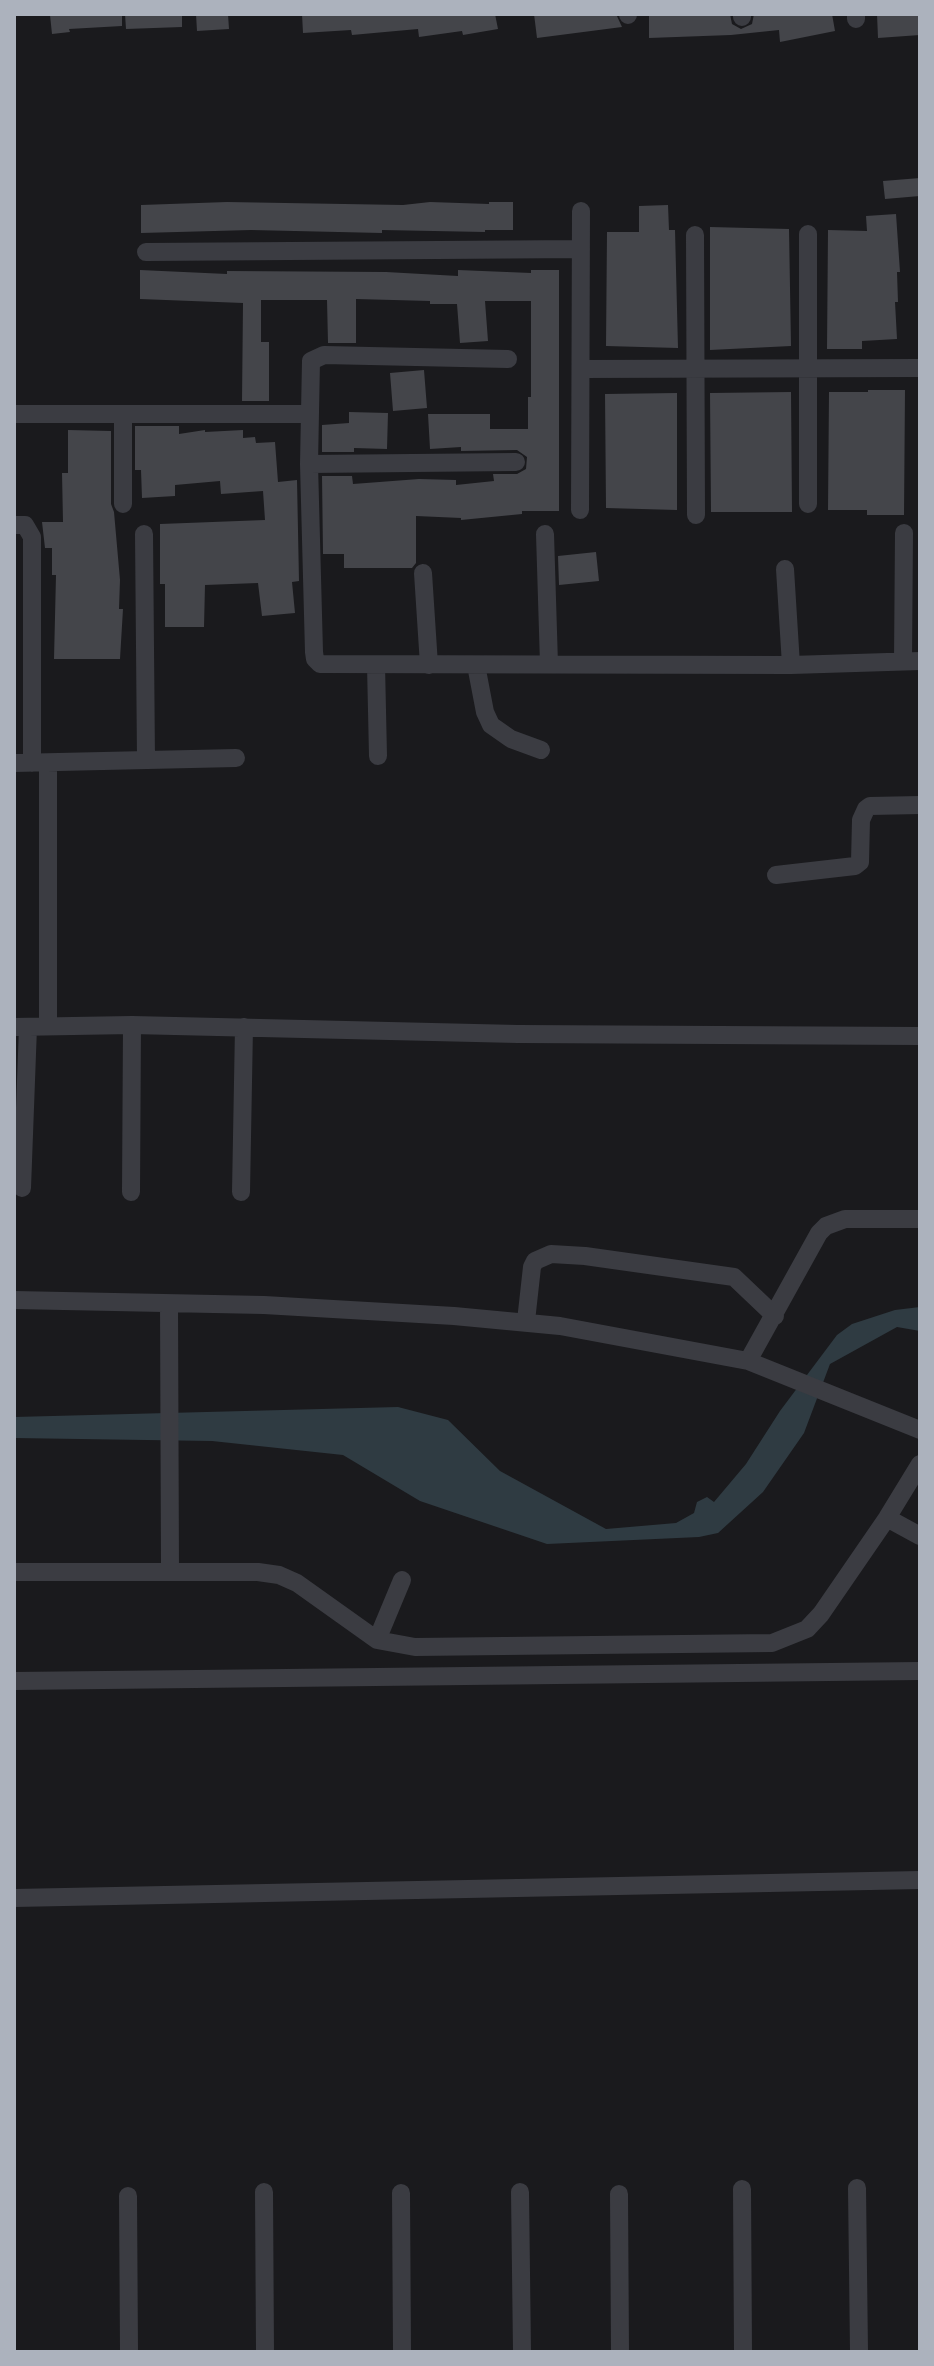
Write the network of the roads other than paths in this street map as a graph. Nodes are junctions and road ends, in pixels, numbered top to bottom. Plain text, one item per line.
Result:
1 (581, 211) dead end
2 (808, 234) dead end
3 (695, 235) dead end
4 (581, 249) junction
5 (146, 252) dead end
6 (508, 359) dead end
7 (695, 367) junction
8 (810, 368) junction
9 (920, 368) edge
10 (581, 369) junction
11 (14, 414) edge
12 (309, 414) junction
13 (123, 416) junction
14 (516, 462) dead end
15 (309, 464) junction
16 (123, 504) dead end
17 (808, 504) dead end
18 (580, 510) dead end
19 (696, 515) dead end
20 (14, 525) edge
21 (904, 533) dead end
22 (144, 534) dead end
23 (545, 534) dead end
24 (785, 569) dead end
25 (423, 573) dead end
26 (912, 661) edge
27 (549, 664) junction
28 (376, 665) junction
29 (429, 665) junction
30 (476, 665) junction
31 (791, 665) junction
32 (541, 750) dead end
33 (378, 756) dead end
34 (236, 758) dead end
35 (146, 760) junction
36 (31, 763) edge
37 (920, 805) edge
38 (776, 875) dead end
39 (132, 1025) junction
40 (48, 1026) junction
41 (21, 1027) edge
42 (244, 1027) junction
43 (920, 1036) edge
44 (22, 1188) dead end
45 (131, 1192) dead end
46 (241, 1192) dead end
47 (920, 1219) edge
48 (14, 1300) edge
49 (169, 1304) junction
50 (775, 1316) junction
51 (526, 1321) junction
52 (748, 1361) junction
53 (920, 1430) edge
54 (920, 1464) edge
55 (887, 1518) junction
56 (920, 1536) edge
57 (170, 1571) junction
58 (14, 1572) edge
59 (402, 1580) dead end
60 (377, 1640) junction
61 (920, 1671) edge
62 (14, 1681) edge
63 (920, 1880) edge
64 (14, 1898) edge
65 (857, 2188) dead end
66 (742, 2189) dead end
67 (264, 2192) dead end
68 (520, 2192) dead end
69 (401, 2193) dead end
70 (619, 2194) dead end
71 (128, 2196) dead end
72 (129, 2352) edge
73 (265, 2352) edge
74 (402, 2352) edge
75 (522, 2352) edge
76 (620, 2352) edge
77 (743, 2352) edge
78 (859, 2352) edge

1 - 4 street
2 - 8 street
3 - 7 street
4 - 5 street
4 - 10 street
6 - 12 street
7 - 8 street
7 - 10 street
7 - 19 street
8 - 9 street
8 - 17 street
10 - 18 street
11 - 13 street
12 - 13 street
12 - 15 street
13 - 16 street
14 - 15 street
15 - 28 street
20 - 36 street
21 - 26 street
22 - 35 street
23 - 27 street
24 - 31 street
25 - 29 street
26 - 31 street
27 - 30 street
27 - 31 street
28 - 29 street
28 - 33 street
29 - 30 street
30 - 32 street
34 - 35 street
35 - 36 street
36 - 40 street
37 - 38 street
39 - 40 street
39 - 42 street
39 - 45 street
40 - 41 street
41 - 44 street
42 - 43 street
42 - 46 street
47 - 50 street
48 - 49 street
49 - 51 street
49 - 57 street
50 - 51 street
50 - 52 street
51 - 52 street
52 - 53 street
54 - 55 street
55 - 56 street
55 - 60 street
57 - 58 street
57 - 60 street
59 - 60 street
61 - 62 street
63 - 64 street
65 - 78 street
66 - 77 street
67 - 73 street
68 - 75 street
69 - 74 street
70 - 76 street
71 - 72 street

